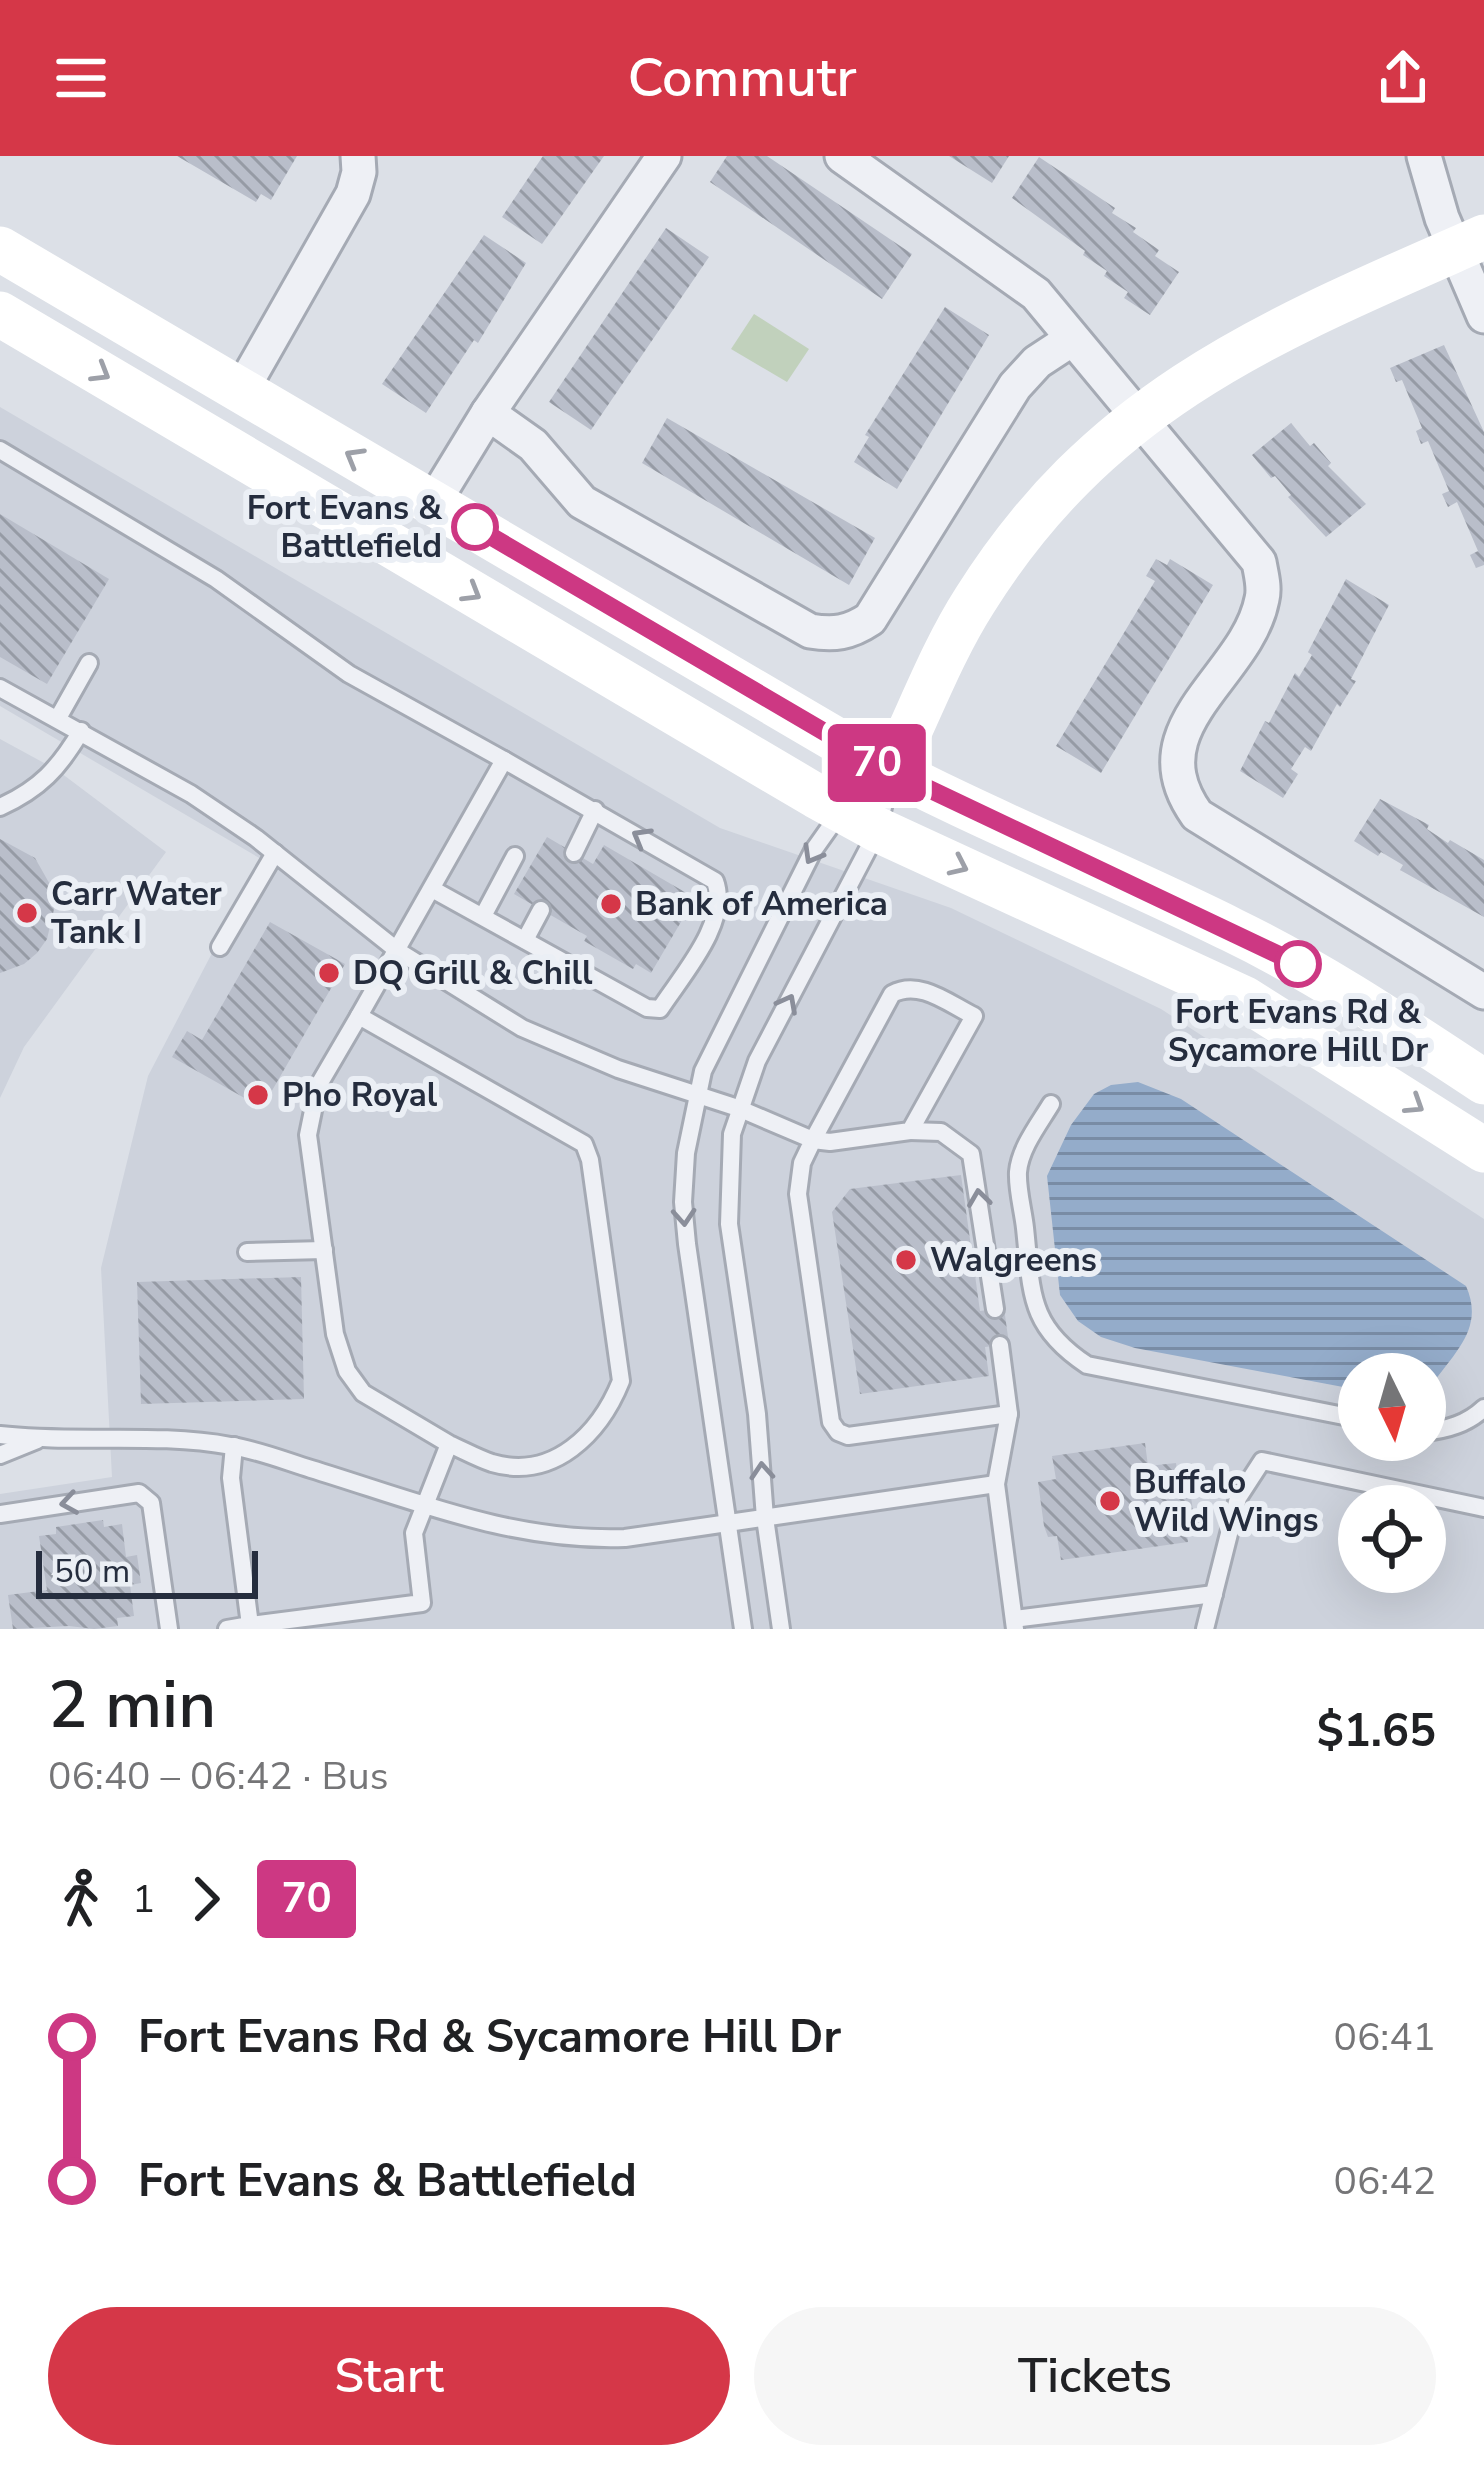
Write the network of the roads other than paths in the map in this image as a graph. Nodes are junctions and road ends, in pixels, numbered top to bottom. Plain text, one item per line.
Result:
1 (358, 156) edge
2 (664, 156) edge
3 (842, 156) edge
4 (1424, 156) edge
5 (1470, 243) edge
6 (0, 249) edge
7 (0, 314) edge
8 (1484, 316) edge
9 (1072, 339) junction
10 (241, 391) junction
11 (488, 413) junction
12 (1136, 419) junction
13 (0, 450) edge
14 (434, 503) junction
15 (89, 663) dead end
16 (0, 688) edge
17 (58, 718) junction
18 (81, 731) junction
19 (503, 760) junction
20 (891, 771) junction
21 (0, 807) edge
22 (596, 810) junction
23 (860, 820) junction
24 (275, 853) junction
25 (574, 853) dead end
26 (515, 856) dead end
27 (432, 889) junction
28 (541, 910) dead end
29 (483, 916) junction
30 (525, 940) junction
31 (220, 947) dead end
32 (398, 952) junction
33 (1484, 992) edge
34 (359, 1016) junction
35 (1484, 1082) edge
36 (697, 1095) junction
37 (1051, 1104) dead end
38 (738, 1108) junction
39 (910, 1132) junction
40 (813, 1141) junction
41 (1484, 1150) edge
42 (324, 1250) junction
43 (248, 1252) dead end
44 (995, 1309) dead end
45 (1000, 1345) dead end
46 (1484, 1408) edge
47 (1010, 1414) junction
48 (1338, 1415) edge
49 (1446, 1429) edge
50 (0, 1435) edge
51 (38, 1439) junction
52 (449, 1444) junction
53 (234, 1446) junction
54 (0, 1455) edge
55 (996, 1484) junction
56 (423, 1507) junction
57 (1484, 1508) edge
58 (0, 1514) edge
59 (765, 1517) junction
60 (728, 1523) junction
61 (1214, 1594) junction
62 (1015, 1624) edge
63 (250, 1625) junction
64 (169, 1629) edge
65 (227, 1629) edge
66 (743, 1629) edge
67 (781, 1629) edge
68 (1205, 1629) edge

1 - 10 street
2 - 11 street
3 - 9 street
4 - 5 street
5 - 8 street
5 - 12 main road
6 - 10 main road
7 -> 23 main road
9 - 11 street
9 - 12 street
14 -> 10 main road
11 - 14 street
12 - 20 main road
12 - 33 street
13 - 19 lane
14 - 20 main road
15 - 17 lane
16 - 17 lane
17 - 18 lane
18 - 21 lane
18 - 24 lane
19 - 22 lane
19 - 27 lane
20 - 23 lane
20 - 23 lane
20 - 35 main road
22 - 25 lane
30 -> 22 lane
23 -> 36 lane
38 -> 23 lane
23 -> 41 main road
24 - 31 lane
24 - 32 lane
26 - 29 lane
27 - 29 lane
27 - 32 lane
28 - 30 lane
29 - 30 lane
32 - 34 lane
32 - 36 lane
34 - 42 lane
34 - 52 lane
36 - 38 lane
36 -> 60 lane
37 - 48 lane
38 - 40 lane
59 -> 38 lane
39 - 40 lane
39 - 40 lane
44 -> 39 lane
40 - 47 lane
42 - 43 lane
42 - 52 lane
45 - 47 lane
46 - 49 lane
47 - 55 lane
50 - 51 lane
51 - 53 lane
51 - 54 lane
52 - 56 lane
53 - 56 lane
53 - 63 lane
55 - 59 lane
55 - 62 lane
56 - 60 lane
56 - 63 lane
57 - 61 lane
64 -> 58 lane
59 - 60 lane
59 - 67 lane
60 - 66 lane
61 - 62 lane
61 - 68 lane
63 - 65 lane

